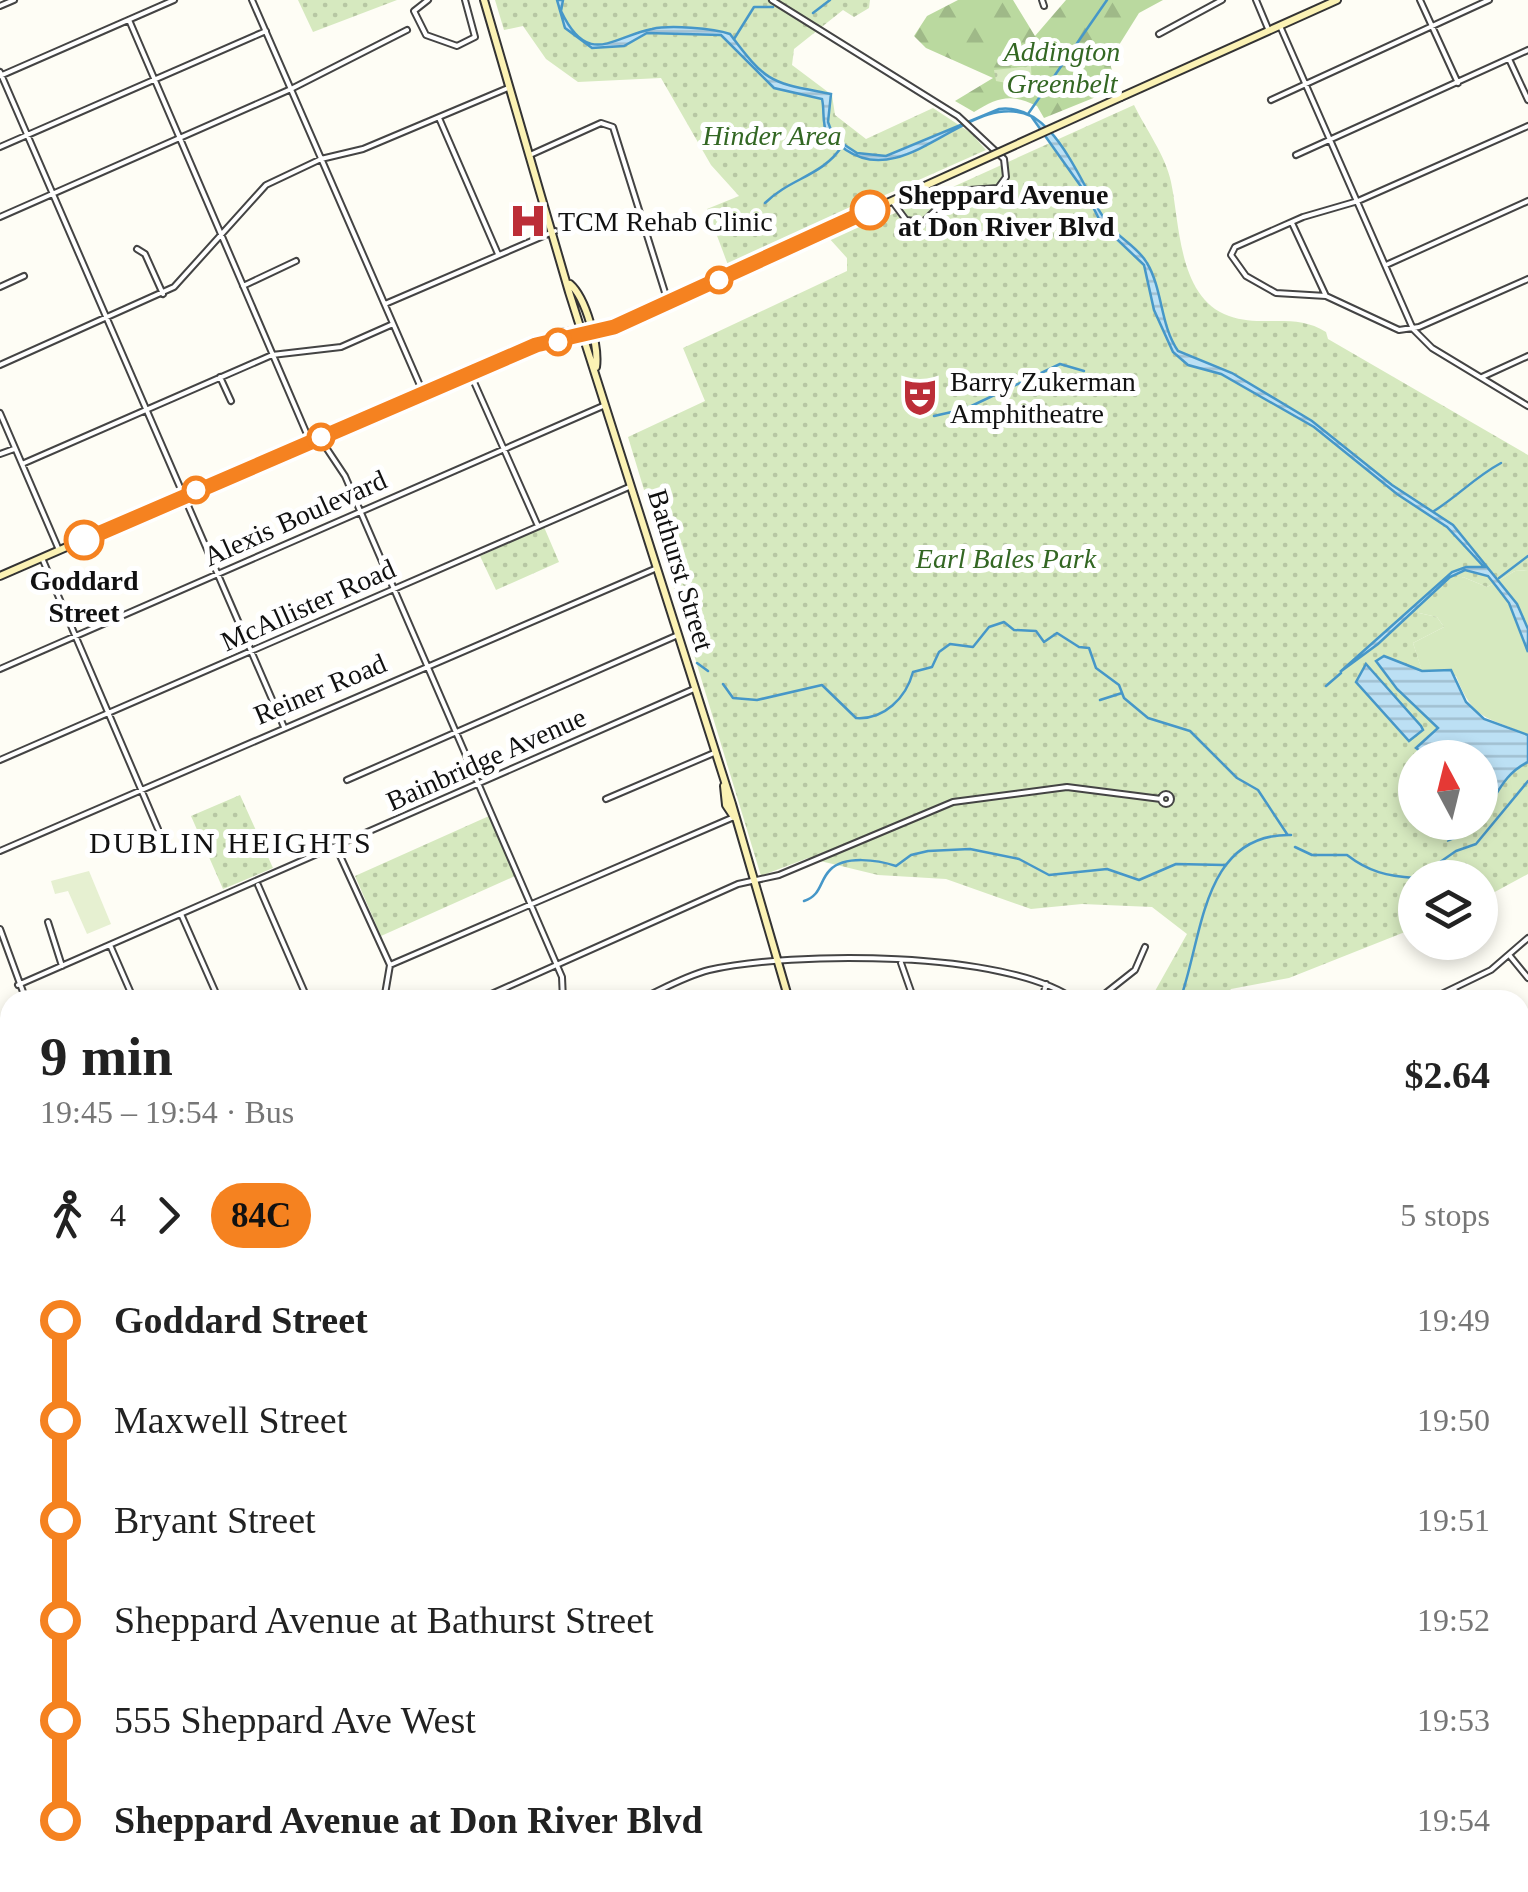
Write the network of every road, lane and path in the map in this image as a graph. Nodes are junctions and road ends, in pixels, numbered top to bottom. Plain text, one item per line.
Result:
1 (14, 0) edge
2 (174, 0) edge
3 (252, 0) edge
4 (428, 0) edge
5 (464, 0) edge
6 (484, 0) edge
7 (772, 0) edge
8 (1222, 0) edge
9 (1256, 0) edge
10 (1337, 0) edge
11 (1420, 0) edge
12 (1489, 0) edge
13 (0, 6) edge
14 (128, 20) junction
15 (1280, 26) junction
16 (1432, 26) junction
17 (266, 30) junction
18 (408, 30) dead end
19 (1269, 31) junction
20 (1159, 34) dead end
21 (1528, 50) edge
22 (1509, 59) junction
23 (0, 74) edge
24 (154, 80) junction
25 (1458, 82) junction
26 (1305, 85) junction
27 (509, 88) junction
28 (291, 89) junction
29 (1271, 100) dead end
30 (1528, 100) edge
31 (439, 118) junction
32 (1528, 126) edge
33 (28, 135) junction
34 (178, 140) junction
35 (1331, 140) junction
36 (0, 147) edge
37 (530, 155) junction
38 (1296, 156) dead end
39 (321, 159) junction
40 (53, 194) junction
41 (892, 201) junction
42 (1358, 201) junction
43 (1528, 201) edge
44 (0, 217) edge
45 (1292, 222) junction
46 (554, 231) junction
47 (223, 236) junction
48 (138, 249) dead end
49 (498, 254) junction
50 (296, 260) dead end
51 (1386, 265) junction
52 (24, 276) dead end
53 (1528, 279) edge
54 (244, 286) junction
55 (0, 287) edge
56 (162, 294) junction
57 (1326, 296) junction
58 (668, 302) junction
59 (385, 304) junction
60 (106, 319) junction
61 (394, 324) junction
62 (1413, 329) junction
63 (586, 331) junction
64 (272, 355) junction
65 (1528, 356) edge
66 (0, 365) edge
67 (470, 373) junction
68 (220, 377) junction
69 (1482, 377) junction
70 (423, 393) junction
71 (231, 401) dead end
72 (607, 404) junction
73 (1528, 406) edge
74 (147, 408) junction
75 (0, 413) edge
76 (316, 439) junction
77 (15, 448) junction
78 (504, 449) junction
79 (0, 454) edge
80 (22, 464) junction
81 (632, 486) junction
82 (184, 496) junction
83 (360, 510) junction
84 (538, 526) junction
85 (59, 550) junction
86 (42, 558) junction
87 (657, 568) junction
88 (218, 574) junction
89 (0, 576) edge
90 (394, 589) junction
91 (678, 635) junction
92 (74, 636) junction
93 (252, 652) junction
94 (427, 664) junction
95 (0, 669) edge
96 (694, 689) junction
97 (108, 714) junction
98 (284, 727) junction
99 (456, 730) junction
100 (714, 753) junction
101 (0, 760) edge
102 (347, 780) dead end
103 (478, 784) junction
104 (141, 789) junction
105 (606, 800) dead end
106 (1161, 800) dead end
107 (734, 817) junction
108 (158, 829) dead end
109 (336, 847) junction
110 (0, 851) edge
111 (753, 882) junction
112 (257, 884) junction
113 (531, 903) junction
114 (182, 914) junction
115 (48, 922) dead end
116 (0, 929) edge
117 (1528, 938) edge
118 (110, 944) junction
119 (1144, 948) dead end
120 (1510, 956) junction
121 (778, 962) junction
122 (901, 962) junction
123 (557, 963) junction
124 (390, 965) junction
125 (62, 966) junction
126 (1528, 978) edge
127 (1046, 984) junction
128 (18, 985) junction
129 (1454, 989) edge
130 (21, 990) edge
131 (130, 990) edge
132 (216, 990) edge
133 (304, 990) edge
134 (386, 990) edge
135 (499, 990) edge
136 (561, 990) edge
137 (662, 990) edge
138 (786, 990) edge
139 (911, 990) edge
140 (1044, 990) edge
141 (1056, 990) edge
142 (1110, 990) edge

1 - 13 street
2 - 14 street
3 - 17 street
4 - 5 street
6 - 27 main road, Bathurst Street
7 - 41 street
8 - 20 street
9 - 19 street
10 - 15 main road
11 - 16 street
12 - 16 street
14 - 23 street
14 - 24 street
15 - 19 main road
15 - 26 street
16 - 25 street
16 - 26 street
17 - 24 street
17 - 28 street
18 - 28 street
19 - 41 main road, bridge
21 - 22 street
22 - 25 street
22 - 30 street
23 - 33 street
24 - 33 street
24 - 34 street
25 - 35 street
26 - 29 street
26 - 35 street
27 - 31 street
27 - 37 main road, Bathurst Street
28 - 34 street
28 - 39 street
31 - 39 street
31 - 49 street
32 - 42 street
33 - 36 street
33 - 40 street
34 - 40 street
34 - 47 street
35 - 38 street
35 - 42 street
37 - 46 main road, Bathurst Street
37 - 58 street
39 - 47 street
39 - 59 street
40 - 44 street
40 - 60 street
41 - 58 main road
42 - 45 street
42 - 51 street
43 - 51 street
45 - 57 street
45 - 57 street
46 - 49 street
46 - 63 main road, Bathurst Street
47 - 54 street
47 - 56 street
48 - 56 street
49 - 59 street
50 - 54 street
51 - 62 street
52 - 55 street
53 - 62 street
54 - 64 street
56 - 60 street
57 - 62 street
58 - 63 main road
59 - 61 street
60 - 66 street
60 - 74 street
61 - 64 street
61 - 70 street
62 - 69 street
63 - 67 main road
63 - 72 main road, Bathurst Street
64 - 68 street
64 - 76 street
65 - 69 street
67 - 70 main road
67 - 78 street
68 - 71 street
68 - 74 street
69 - 73 street
70 - 76 main road
72 - 78 street, Alexis Boulevard
72 - 81 main road, Bathurst Street
74 - 80 street
74 - 82 street
75 - 77 street
76 - 82 main road
76 - 83 street
77 - 79 street
77 - 80 street
78 - 83 street, Alexis Boulevard
78 - 84 street
80 - 85 street
81 - 84 street, McAllister Road
81 - 87 main road, Bathurst Street
82 - 85 main road
82 - 88 street
83 - 88 street, Alexis Boulevard
83 - 90 street
84 - 90 street, McAllister Road
85 - 86 main road
86 - 89 main road
86 - 92 street
87 - 91 main road, Bathurst Street
87 - 94 street, Reiner Road
88 - 92 street, Alexis Boulevard
88 - 93 street
90 - 93 street, McAllister Road
90 - 94 street
91 - 96 main road, Bathurst Street
91 - 99 street
92 - 95 street, Alexis Boulevard
92 - 97 street
93 - 97 street, McAllister Road
93 - 98 street
94 - 98 street, Reiner Road
94 - 99 street
96 - 100 main road, Bathurst Street
96 - 103 street, Bainbridge Avenue
97 - 101 street, McAllister Road
97 - 104 street
98 - 104 street, Reiner Road
99 - 102 street
99 - 103 street
100 - 105 street
100 - 107 main road, Bathurst Street
103 - 109 street, Bainbridge Avenue
103 - 113 street
104 - 108 street
104 - 110 street, Reiner Road
106 - 111 street
107 - 111 main road, Bathurst Street
107 - 113 street
109 - 112 street, Bainbridge Avenue
109 - 124 street
111 - 121 main road, Bathurst Street
111 - 123 street
112 - 114 street, Bainbridge Avenue
112 - 133 street
113 - 123 street
113 - 124 street
114 - 118 street, Bainbridge Avenue
114 - 132 street
115 - 125 street
116 - 128 street
117 - 120 street
118 - 125 street, Bainbridge Avenue
118 - 131 street
119 - 142 street
120 - 126 street
120 - 129 street
121 - 122 street
121 - 137 street
121 - 138 main road, Bathurst Street
122 - 127 street
122 - 139 street
123 - 135 street
123 - 136 street
124 - 134 street
125 - 128 street, Bainbridge Avenue
127 - 140 street
127 - 141 street
128 - 130 street

